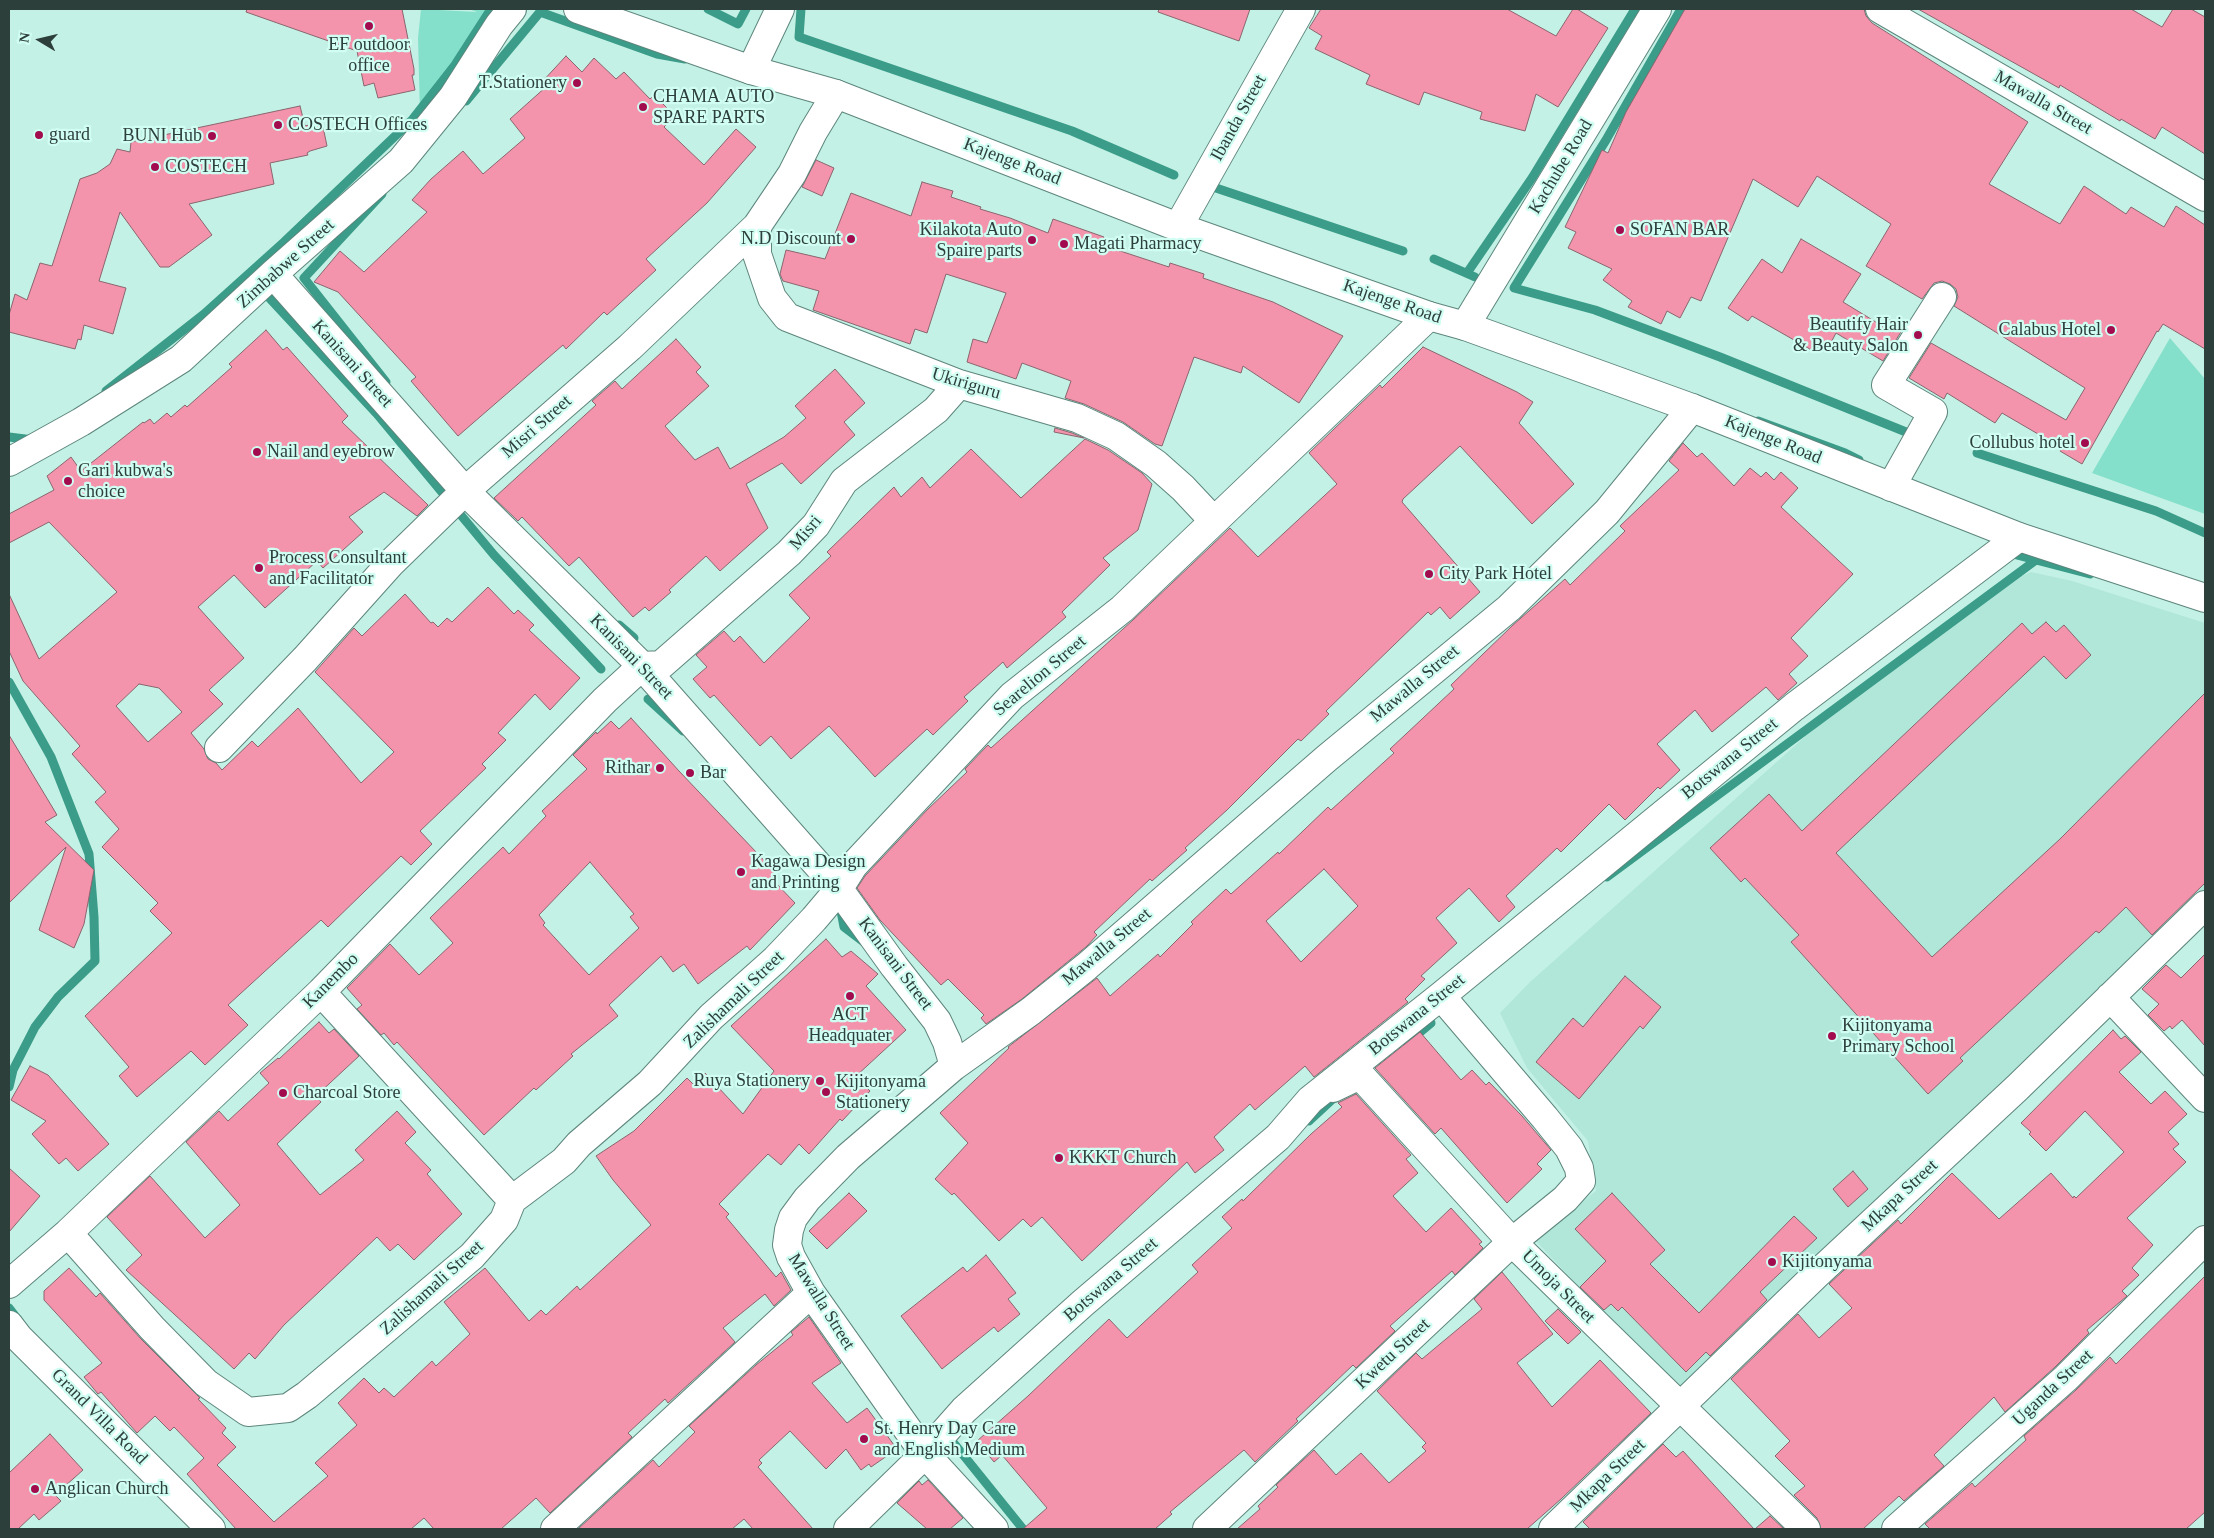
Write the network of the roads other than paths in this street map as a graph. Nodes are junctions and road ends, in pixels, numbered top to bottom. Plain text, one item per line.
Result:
1 (512, 9) edge
2 (578, 9) edge
3 (780, 9) edge
4 (1300, 9) edge
5 (1657, 9) edge
6 (1880, 9) edge
7 (751, 70) junction
8 (836, 94) junction
9 (2205, 197) edge
10 (757, 226) junction
11 (1178, 227) junction
12 (273, 274) junction
13 (1942, 297) dead end
14 (1429, 316) junction
15 (1465, 326) junction
16 (959, 384) junction
17 (1692, 408) junction
18 (9, 462) edge
19 (1891, 487) junction
20 (465, 491) junction
21 (1214, 521) junction
22 (2018, 537) junction
23 (2205, 598) edge
24 (642, 666) junction
25 (219, 748) dead end
26 (838, 888) junction
27 (2205, 905) edge
28 (321, 992) junction
29 (1441, 996) junction
30 (2110, 996) junction
31 (954, 1066) junction
32 (2205, 1098) edge
33 (1310, 1100) junction
34 (512, 1200) junction
35 (68, 1233) junction
36 (2205, 1240) edge
37 (1512, 1242) junction
38 (9, 1284) edge
39 (811, 1293) junction
40 (12, 1338) edge
41 (1681, 1407) junction
42 (925, 1454) junction
43 (211, 1529) edge
44 (555, 1529) edge
45 (848, 1529) edge
46 (994, 1529) edge
47 (1207, 1529) edge
48 (1553, 1529) edge
49 (1806, 1529) edge
50 (1896, 1529) edge

1 - 12 street, Zimbabwe Street
2 - 7 street, Kajenge Road
3 - 7 street
4 - 11 street, Ibanda Street
5 - 15 street, Kachube Road
6 - 9 street, Mawalla Street
7 - 8 street, Kajenge Road
8 - 10 street, Misri Street
8 - 11 street, Kajenge Road
10 - 16 street, Ukiriguru
10 - 20 street, Misri Street
11 - 14 street, Kajenge Road
12 - 18 street, Zimbabwe Street
12 - 20 street, Kanisani Street
13 - 19 street
14 - 15 street, Kajenge Road
14 - 21 street, Searelion Street
15 - 17 street, Kajenge Road
16 - 21 street, Ukiriguru
16 - 24 street, Misri
17 - 19 street, Kajenge Road
17 - 31 street, Mawalla Street
19 - 22 street, Kajenge Road
20 - 24 street, Kanisani Street
20 - 25 street, Misri Street
21 - 26 street, Searelion Street
22 - 23 street, Kajenge Road
22 - 29 street, Botswana Street
24 - 26 street, Kanisani Street
24 - 28 street, Kanembo
26 - 31 street, Kanisani Street
26 - 34 street, Zalishamali Street
27 - 30 street, Mkapa Street
28 - 34 street
28 - 35 street, Kanembo
29 - 33 street, Botswana Street
29 - 37 street, Kwetu Street
30 - 32 street
30 - 41 street, Mkapa Street
31 - 39 street, Mawalla Street
33 - 37 street, Umoja Street
33 - 42 street, Botswana Street
34 - 35 street, Zalishamali Street
35 - 38 street, Kanembo
36 - 50 street, Uganda Street
37 - 41 street, Umoja Street
37 - 47 street, Kwetu Street
39 - 42 street, Mawalla Street
39 - 44 street
40 - 43 street, Grand Villa Road
41 - 48 street, Mkapa Street
41 - 49 street, Umoja Street
42 - 45 street, Botswana Street
42 - 46 street, Mawalla Street

